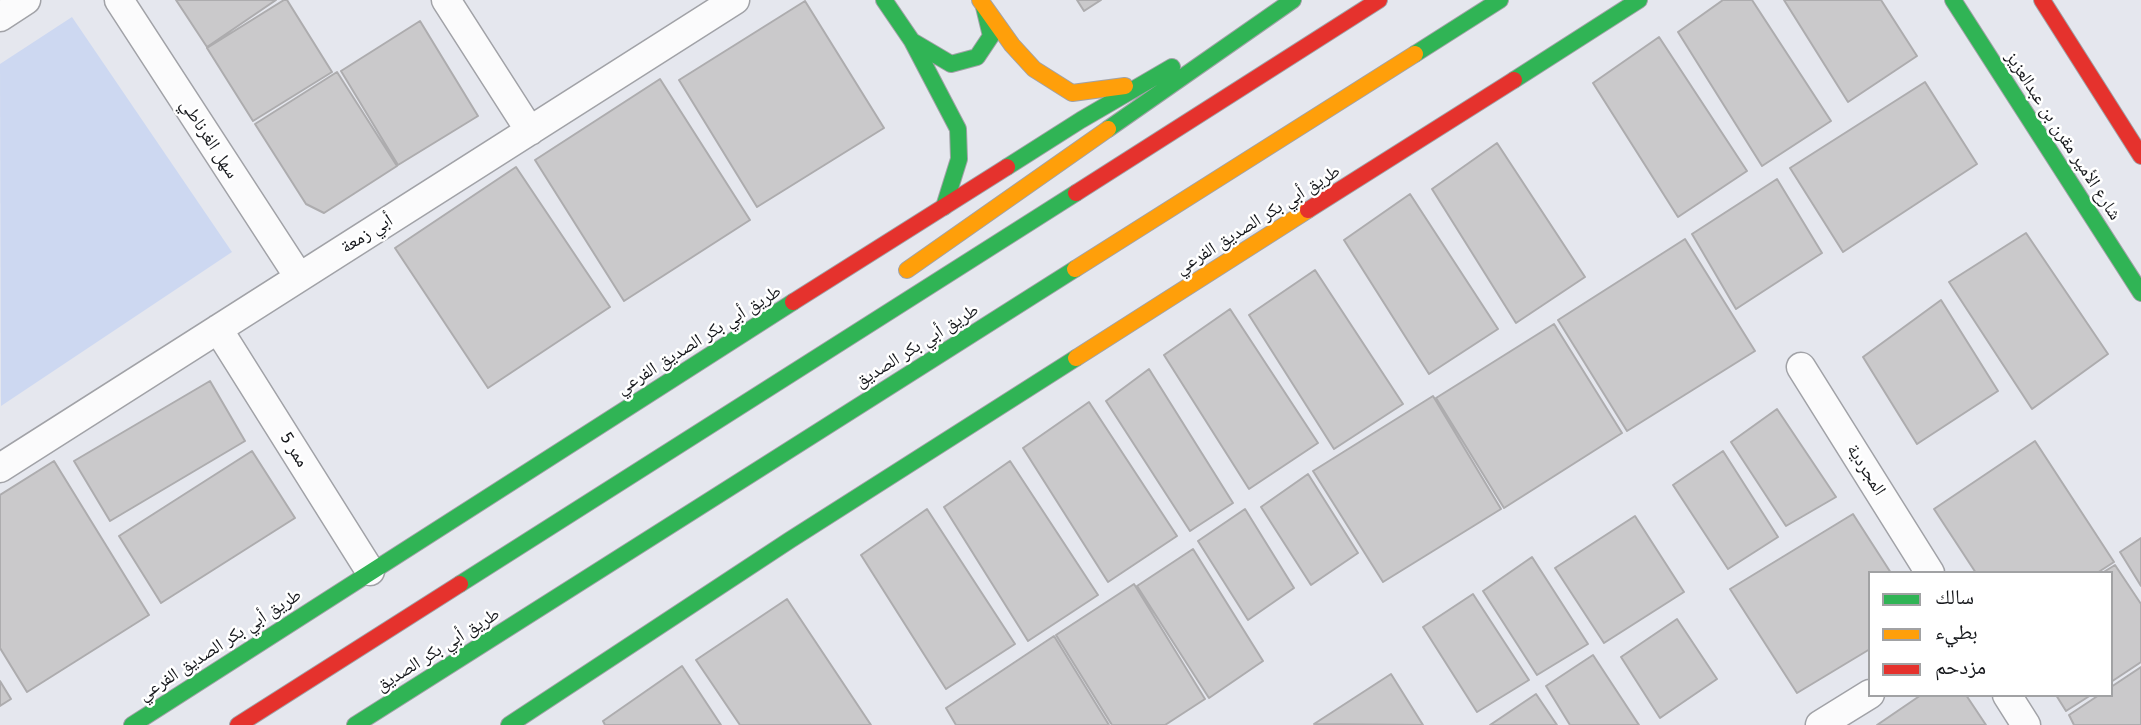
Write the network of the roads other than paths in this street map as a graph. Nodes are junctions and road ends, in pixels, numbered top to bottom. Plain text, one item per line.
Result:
1 (26, 0) edge
2 (119, 0) edge
3 (446, 0) edge
4 (735, 0) edge
5 (884, 0) edge
6 (1293, 0) edge
7 (1379, 0) edge
8 (1500, 0) edge
9 (1639, 0) edge
10 (2042, 0) edge
11 (1954, 1) edge
12 (982, 3) edge
13 (0, 17) edge
14 (912, 41) junction
15 (1141, 84) junction
16 (530, 131) junction
17 (2141, 156) edge
18 (944, 208) junction
19 (299, 277) junction
20 (891, 281) dead end
21 (2141, 293) edge
22 (218, 329) junction
23 (1801, 367) dead end
24 (742, 386) dead end
25 (1, 466) edge
26 (370, 571) junction
27 (1929, 571) edge
28 (467, 578) junction
29 (1868, 695) edge
30 (2008, 697) edge
31 (132, 725) edge
32 (237, 725) edge
33 (355, 725) edge
34 (509, 725) edge
35 (1820, 725) edge
36 (2026, 725) edge

1 - 13 street
2 - 19 street, سهل الغرناطي
3 - 16 street
4 - 16 street, أبي زمعة
5 - 14 street
6 - 15 street, طريق أبي بكر الصديق الفرعي
6 - 20 street
7 - 28 street
8 - 33 street, طريق أبي بكر الصديق
9 - 34 street, طريق أبي بكر الصديق الفرعي
10 - 17 street
11 - 21 street, شارع الأمير مقرن بن عبدالعزيز
12 - 14 street
12 - 15 street
14 - 18 street
15 - 18 street, طريق أبي بكر الصديق الفرعي
16 - 19 street, أبي زمعة
18 - 26 street, طريق أبي بكر الصديق الفرعي
19 - 22 street, أبي زمعة
22 - 25 street, أبي زمعة
22 - 26 street, ممر 5
23 - 27 street, المجردية
24 - 28 street
26 - 31 street, طريق أبي بكر الصديق الفرعي
28 - 32 street
29 - 35 street
30 - 36 street

